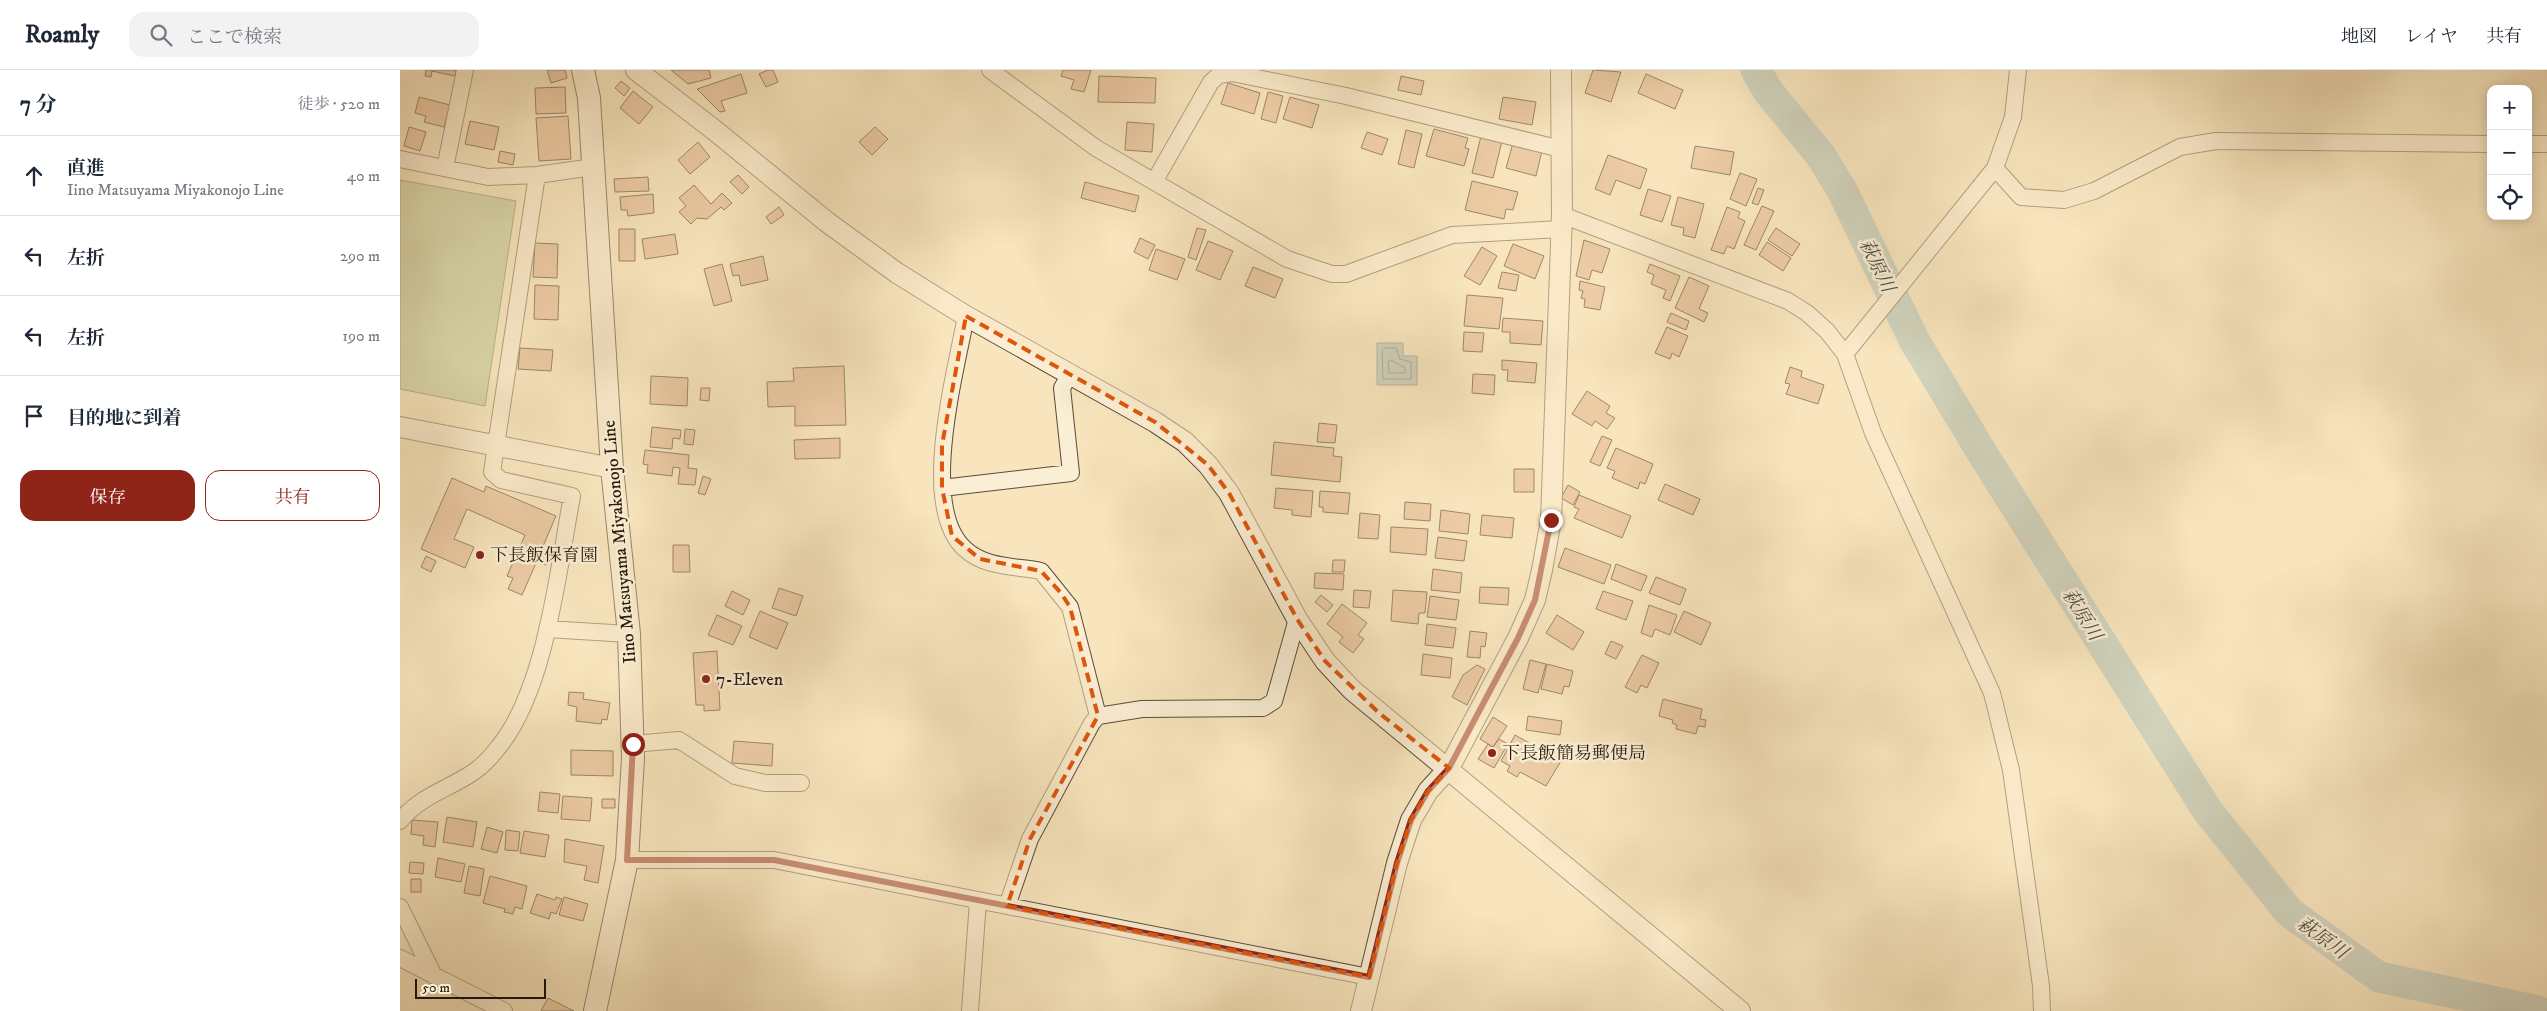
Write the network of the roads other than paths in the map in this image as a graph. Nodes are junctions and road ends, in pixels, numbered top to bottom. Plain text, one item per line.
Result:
1 (465, 70) edge
2 (583, 70) edge
3 (636, 70) edge
4 (990, 70) edge
5 (1561, 70) edge
6 (2018, 70) edge
7 (2487, 144) edge
8 (2532, 144) edge
9 (2547, 144) edge
10 (1562, 149) junction
11 (400, 159) edge
12 (593, 167) junction
13 (445, 168) junction
14 (1991, 173) junction
15 (537, 175) junction
16 (1154, 182) junction
17 (1562, 222) junction
18 (966, 316) junction
19 (1845, 354) junction
20 (1070, 374) junction
21 (400, 427) edge
22 (496, 445) junction
23 (612, 468) junction
24 (942, 488) junction
25 (1297, 619) junction
26 (546, 629) junction
27 (629, 634) junction
28 (1098, 716) junction
29 (633, 744) junction
30 (1449, 768) junction
31 (801, 783) dead end
32 (400, 821) edge
33 (627, 860) junction
34 (978, 901) junction
35 (1007, 906) junction
36 (400, 907) edge
37 (400, 958) edge
38 (434, 976) junction
39 (1369, 977) junction
40 (504, 1011) edge
41 (595, 1011) edge
42 (970, 1011) edge
43 (1361, 1011) edge
44 (1740, 1011) edge
45 (2042, 1011) edge

1 - 13 street
2 - 12 main road, Iino Matsuyama Miyakonojo Line
3 - 18 street
4 - 16 street
5 - 10 street
6 - 14 street
7 - 14 street
8 - 9 street
10 - 16 street
10 - 17 street
11 - 13 street
12 - 15 street
12 - 23 main road, Iino Matsuyama Miyakonojo Line
13 - 15 street
14 - 19 street
15 - 22 street
16 - 17 street
17 - 19 street
17 - 30 street
18 - 20 street
18 - 24 street
19 - 45 street
20 - 24 street
20 - 25 street
21 - 22 street
22 - 23 street
22 - 26 street
23 - 27 main road, Iino Matsuyama Miyakonojo Line
24 - 28 street
25 - 28 street
25 - 30 street
26 - 27 street
26 - 32 street
27 - 29 main road, Iino Matsuyama Miyakonojo Line
28 - 35 street
29 - 31 street
29 - 33 main road, Iino Matsuyama Miyakonojo Line
30 - 39 street
30 - 44 street
33 - 34 street
33 - 41 main road, Iino Matsuyama Miyakonojo Line
34 - 35 street
34 - 42 street
35 - 39 street
36 - 38 street
37 - 38 street
38 - 40 street
39 - 43 street

